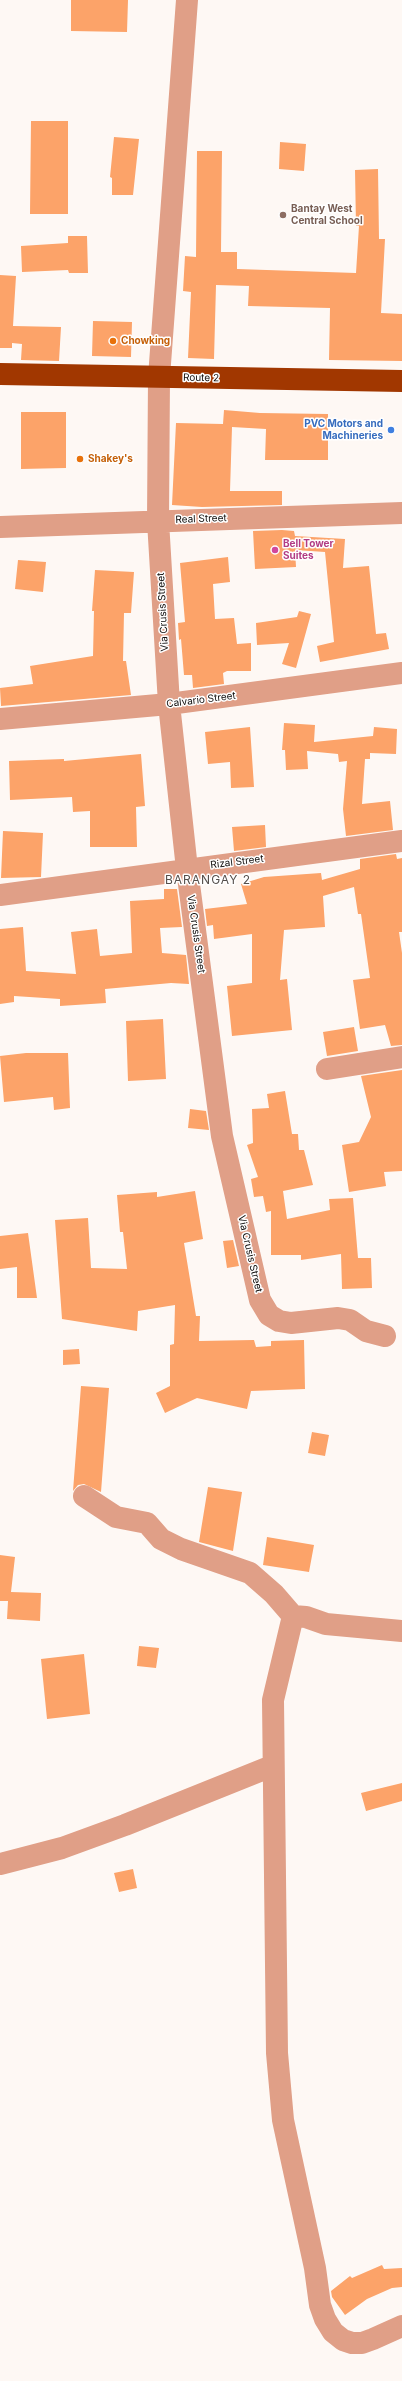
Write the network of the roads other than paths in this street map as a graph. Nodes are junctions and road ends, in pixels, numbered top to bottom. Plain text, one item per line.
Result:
1 (187, 0) edge
2 (0, 374) edge
3 (159, 377) junction
4 (402, 381) edge
5 (402, 513) edge
6 (158, 521) junction
7 (0, 527) edge
8 (402, 673) edge
9 (168, 704) junction
10 (0, 720) edge
11 (402, 841) edge
12 (187, 869) junction
13 (0, 895) edge
14 (402, 1057) edge
15 (327, 1069) dead end
16 (385, 1336) dead end
17 (84, 1496) dead end
18 (293, 1616) junction
19 (402, 1631) edge
20 (272, 1766) junction
21 (0, 1864) edge
22 (402, 2326) edge

1 - 3 street, Via Crusis Street
2 - 3 highway, Route 2
3 - 4 highway, Route 2
3 - 6 street, Via Crusis Street
5 - 6 street, Real Street
6 - 7 street, Real Street
6 - 9 street, Via Crusis Street
8 - 9 street, Calvario Street
9 - 10 street, Calvario Street
9 - 12 street, Via Crusis Street
11 - 12 street, Rizal Street
12 - 13 street, Rizal Street
12 - 16 street, Via Crusis Street
14 - 15 street
17 - 18 street
18 - 19 street
18 - 20 street
20 - 21 street
20 - 22 street

